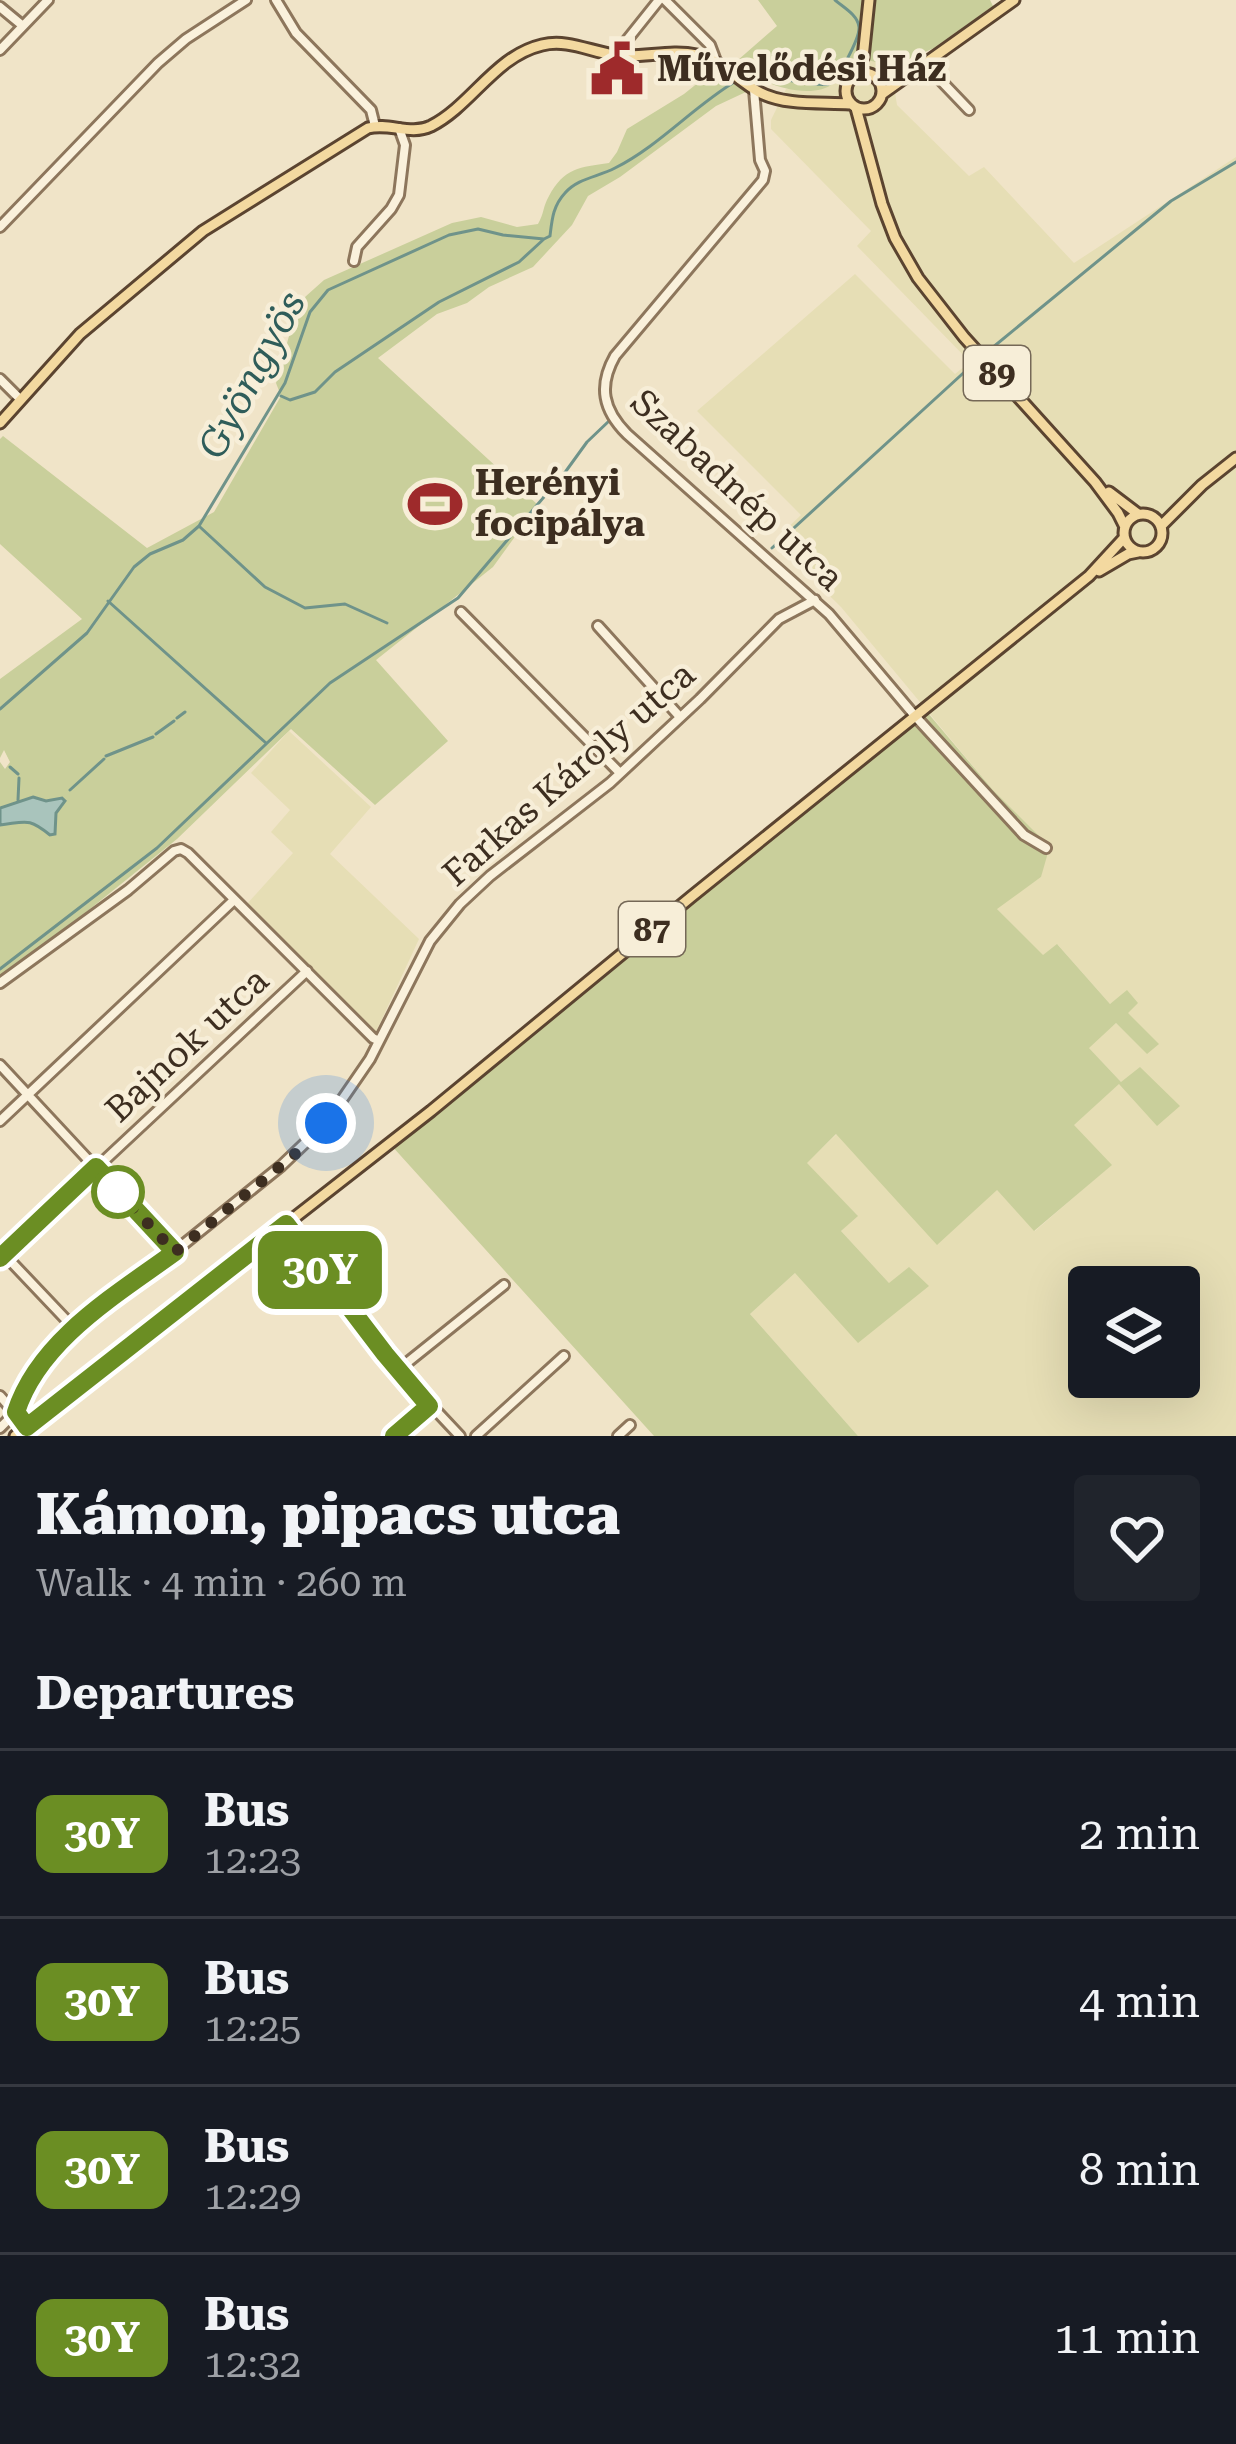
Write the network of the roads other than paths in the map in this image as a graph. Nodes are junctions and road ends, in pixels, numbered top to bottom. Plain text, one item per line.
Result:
1 (48, 0) edge
2 (246, 0) edge
3 (276, 0) edge
4 (662, 0) edge
5 (869, 0) edge
6 (1014, 0) edge
7 (0, 7) edge
8 (23, 26) junction
9 (702, 37) junction
10 (867, 38) junction
11 (0, 50) edge
12 (692, 54) junction
13 (614, 55) junction
14 (716, 61) junction
15 (925, 64) junction
16 (874, 76) junction
17 (849, 81) junction
18 (746, 82) junction
19 (882, 94) junction
20 (776, 98) junction
21 (808, 101) junction
22 (853, 106) junction
23 (872, 108) junction
24 (969, 110) dead end
25 (757, 115) junction
26 (375, 126) junction
27 (399, 128) junction
28 (417, 130) junction
29 (405, 146) junction
30 (869, 154) junction
31 (0, 227) edge
32 (354, 261) dead end
33 (0, 380) edge
34 (20, 399) junction
35 (0, 423) edge
36 (1236, 458) edge
37 (1095, 482) junction
38 (1202, 485) junction
39 (1138, 514) junction
40 (1152, 516) junction
41 (1161, 526) junction
42 (1124, 532) junction
43 (1138, 552) junction
44 (1089, 576) junction
45 (815, 600) junction
46 (460, 612) dead end
47 (598, 626) dead end
48 (915, 716) junction
49 (680, 717) junction
50 (620, 773) junction
51 (1046, 848) dead end
52 (235, 899) junction
53 (307, 971) junction
54 (0, 983) edge
55 (380, 1041) junction
56 (0, 1065) edge
57 (28, 1094) junction
58 (0, 1121) edge
59 (96, 1167) junction
60 (286, 1224) junction
61 (175, 1252) junction
62 (1, 1254) edge
63 (504, 1285) dead end
64 (74, 1327) junction
65 (564, 1356) dead end
66 (398, 1370) junction
67 (0, 1396) edge
68 (429, 1406) junction
69 (16, 1412) junction
70 (630, 1425) dead end
71 (0, 1428) edge
72 (21, 1432) edge
73 (394, 1436) edge
74 (460, 1436) edge
75 (476, 1436) edge
76 (618, 1436) edge

1 - 8 street
2 - 31 street
3 - 26 street
4 - 9 street
4 - 13 street
5 - 10 main road
6 - 15 main road
7 - 8 street
8 - 11 street
9 - 12 street
9 - 14 street
10 - 16 main road
10 - 17 main road
12 - 13 main road
12 - 14 main road
13 - 28 main road
14 - 18 main road
15 - 16 main road
15 - 19 main road
15 - 24 street
16 - 17 main road
16 - 19 main road
17 - 21 main road
17 - 22 main road, 89
18 - 20 main road
18 - 25 street, Szabadnép utca
19 - 23 main road
20 - 21 main road
20 - 25 street
21 - 22 main road
22 - 23 main road
22 - 30 main road, 89
23 - 30 main road, 89
25 - 45 street, Szabadnép utca
26 - 27 main road
26 - 34 main road
27 - 28 main road
27 - 29 street
28 - 29 street
29 - 32 street
30 - 37 main road, 89
33 - 34 street
34 - 35 main road
36 - 38 main road, 87
37 - 39 main road, 89
37 - 42 main road, 89
38 - 40 main road, 87
38 - 41 main road, 87
39 - 40 main road
39 - 42 main road, 87
40 - 41 main road
41 - 43 main road, 87
42 - 43 main road
42 - 44 main road, 87
43 - 44 main road, 87
44 - 48 main road, 87
45 - 48 street, Szabadnép utca
45 - 49 street, Farkas Károly utca
46 - 50 street
47 - 49 street
48 - 51 street, Szabadnép utca
48 - 60 main road, 87
49 - 50 street, Farkas Károly utca
50 - 55 street, Farkas Károly utca
52 - 53 street
52 - 54 street
52 - 57 street
53 - 55 street
53 - 59 street, Bajnok utca
55 - 61 street, Farkas Károly utca
56 - 57 street
57 - 58 street
57 - 59 street
59 - 61 street
59 - 62 street, Bajnok utca
60 - 66 street
60 - 72 main road, 87
61 - 64 street, Farkas Károly utca
62 - 64 street
63 - 66 street
64 - 69 street, Farkas Károly utca
65 - 75 street
66 - 68 street
67 - 69 street
68 - 73 street
68 - 74 street
69 - 71 street, Farkas Károly utca
69 - 72 street
70 - 76 street

